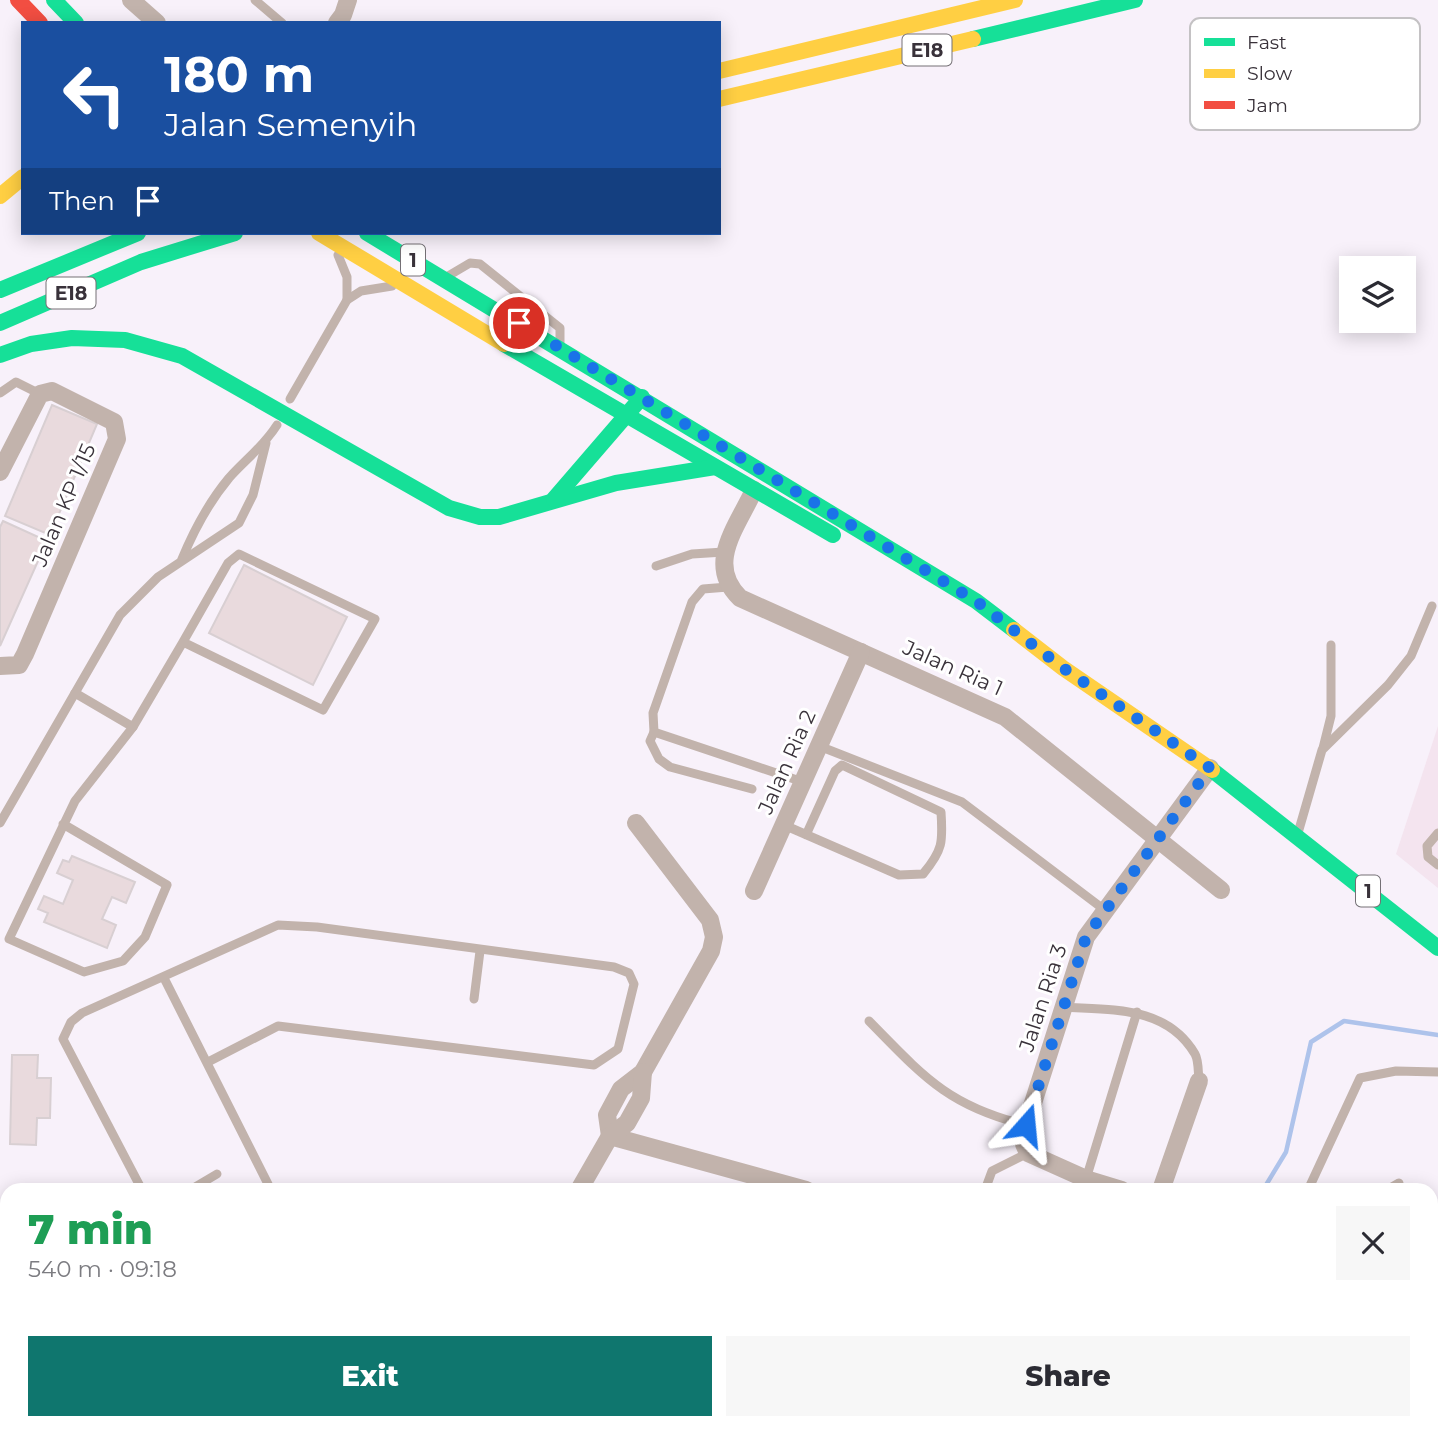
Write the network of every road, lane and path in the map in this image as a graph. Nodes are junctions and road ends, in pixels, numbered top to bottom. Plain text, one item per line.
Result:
1 (18, 0) edge
2 (41, 0) edge
3 (51, 0) edge
4 (131, 0) edge
5 (255, 0) edge
6 (348, 0) edge
7 (1015, 0) edge
8 (1135, 0) edge
9 (39, 21) edge
10 (42, 21) edge
11 (74, 21) edge
12 (155, 21) edge
13 (280, 21) edge
14 (338, 21) edge
15 (721, 71) edge
16 (721, 99) edge
17 (21, 179) edge
18 (0, 196) edge
19 (133, 235) edge
20 (229, 235) edge
21 (323, 235) edge
22 (371, 235) edge
23 (400, 252) junction
24 (386, 274) junction
25 (444, 279) junction
26 (404, 286) junction
27 (0, 290) edge
28 (347, 300) junction
29 (0, 323) edge
30 (559, 347) junction
31 (0, 355) edge
32 (0, 393) edge
33 (40, 394) junction
34 (642, 397) junction
35 (290, 400) dead end
36 (628, 416) junction
37 (277, 425) dead end
38 (266, 443) junction
39 (715, 467) junction
40 (0, 472) edge
41 (754, 490) junction
42 (554, 499) junction
43 (849, 545) dead end
44 (724, 552) junction
45 (182, 559) junction
46 (885, 565) dead end
47 (656, 566) dead end
48 (728, 587) junction
49 (1432, 606) dead end
50 (183, 642) junction
51 (1331, 645) dead end
52 (861, 652) junction
53 (0, 666) edge
54 (1063, 668) junction
55 (75, 693) junction
56 (133, 727) junction
57 (654, 732) junction
58 (818, 746) junction
59 (1322, 750) junction
60 (1210, 768) junction
61 (803, 782) junction
62 (752, 789) dead end
63 (0, 824) edge
64 (63, 824) junction
65 (636, 824) dead end
66 (784, 825) junction
67 (1438, 833) edge
68 (1297, 834) junction
69 (806, 835) junction
70 (1158, 838) junction
71 (1438, 866) edge
72 (1221, 890) dead end
73 (754, 891) dead end
74 (1106, 911) junction
75 (4, 937) edge
76 (1438, 948) edge
77 (480, 951) junction
78 (164, 978) junction
79 (474, 999) dead end
80 (1063, 1007) junction
81 (1137, 1012) junction
82 (869, 1021) dead end
83 (208, 1062) junction
84 (1438, 1072) edge
85 (1199, 1081) joint
86 (1026, 1125) junction
87 (610, 1136) junction
88 (1028, 1153) junction
89 (217, 1174) dead end
90 (1086, 1179) junction
91 (138, 1183) edge
92 (202, 1183) edge
93 (268, 1183) edge
94 (583, 1183) edge
95 (781, 1183) edge
96 (988, 1183) edge
97 (1099, 1183) edge
98 (1163, 1183) edge
99 (1311, 1183) edge

1 - 2 main road
1 - 9 main road
3 - 10 main road
3 - 11 main road
4 - 12 street
5 - 13 lane
6 - 14 street
7 - 15 main road, E18
8 - 16 main road, E18
17 - 18 main road
19 - 27 main road, E18
20 - 29 main road, E18
21 - 24 main road, 1
21 - 28 lane
22 - 23 main road, 1
23 - 24 main road
23 - 25 main road, 1
24 - 26 main road, 1
25 - 30 main road, 1
25 - 30 lane
26 - 28 lane
26 - 36 main road, 1
28 - 35 lane
30 - 34 main road, 1
31 - 42 main road
32 - 33 lane
33 - 40 street
33 - 53 street, Jalan KP 1/15
34 - 36 main road
34 - 54 main road, 1
36 - 39 main road, 1
36 - 42 main road
37 - 38 lane
38 - 45 lane
38 - 45 lane
39 - 41 main road, 1
39 - 42 main road
41 - 43 main road, 1
41 - 44 street
44 - 47 lane
44 - 48 street
45 - 55 lane
46 - 54 main road, 1
48 - 52 street, Jalan Ria 1
48 - 57 lane
49 - 59 lane
50 - 50 lane
50 - 56 lane
51 - 59 lane
52 - 58 street, Jalan Ria 2
52 - 70 street, Jalan Ria 1
54 - 60 main road, 1
55 - 56 lane
55 - 63 lane
56 - 64 lane
57 - 61 lane
57 - 62 lane
58 - 61 street, Jalan Ria 2
58 - 74 lane
59 - 68 lane
60 - 68 main road, 1
60 - 70 street, Jalan Ria 3
61 - 66 street, Jalan Ria 2
64 - 75 lane
64 - 75 lane
65 - 87 street
66 - 69 lane
66 - 73 street, Jalan Ria 2
67 - 71 lane
68 - 76 main road, 1
69 - 69 lane
70 - 72 street, Jalan Ria 1
70 - 74 street, Jalan Ria 3
74 - 80 street, Jalan Ria 3
77 - 78 lane
77 - 79 lane
77 - 83 lane
78 - 83 lane
78 - 91 lane
80 - 81 lane
80 - 86 street, Jalan Ria 3
81 - 85 lane
81 - 90 lane
82 - 86 lane
83 - 93 lane
84 - 99 lane
85 - 98 street
86 - 88 street, Jalan Ria 3
87 - 94 street
87 - 95 street
88 - 90 street
88 - 96 lane
89 - 92 lane
90 - 97 street

